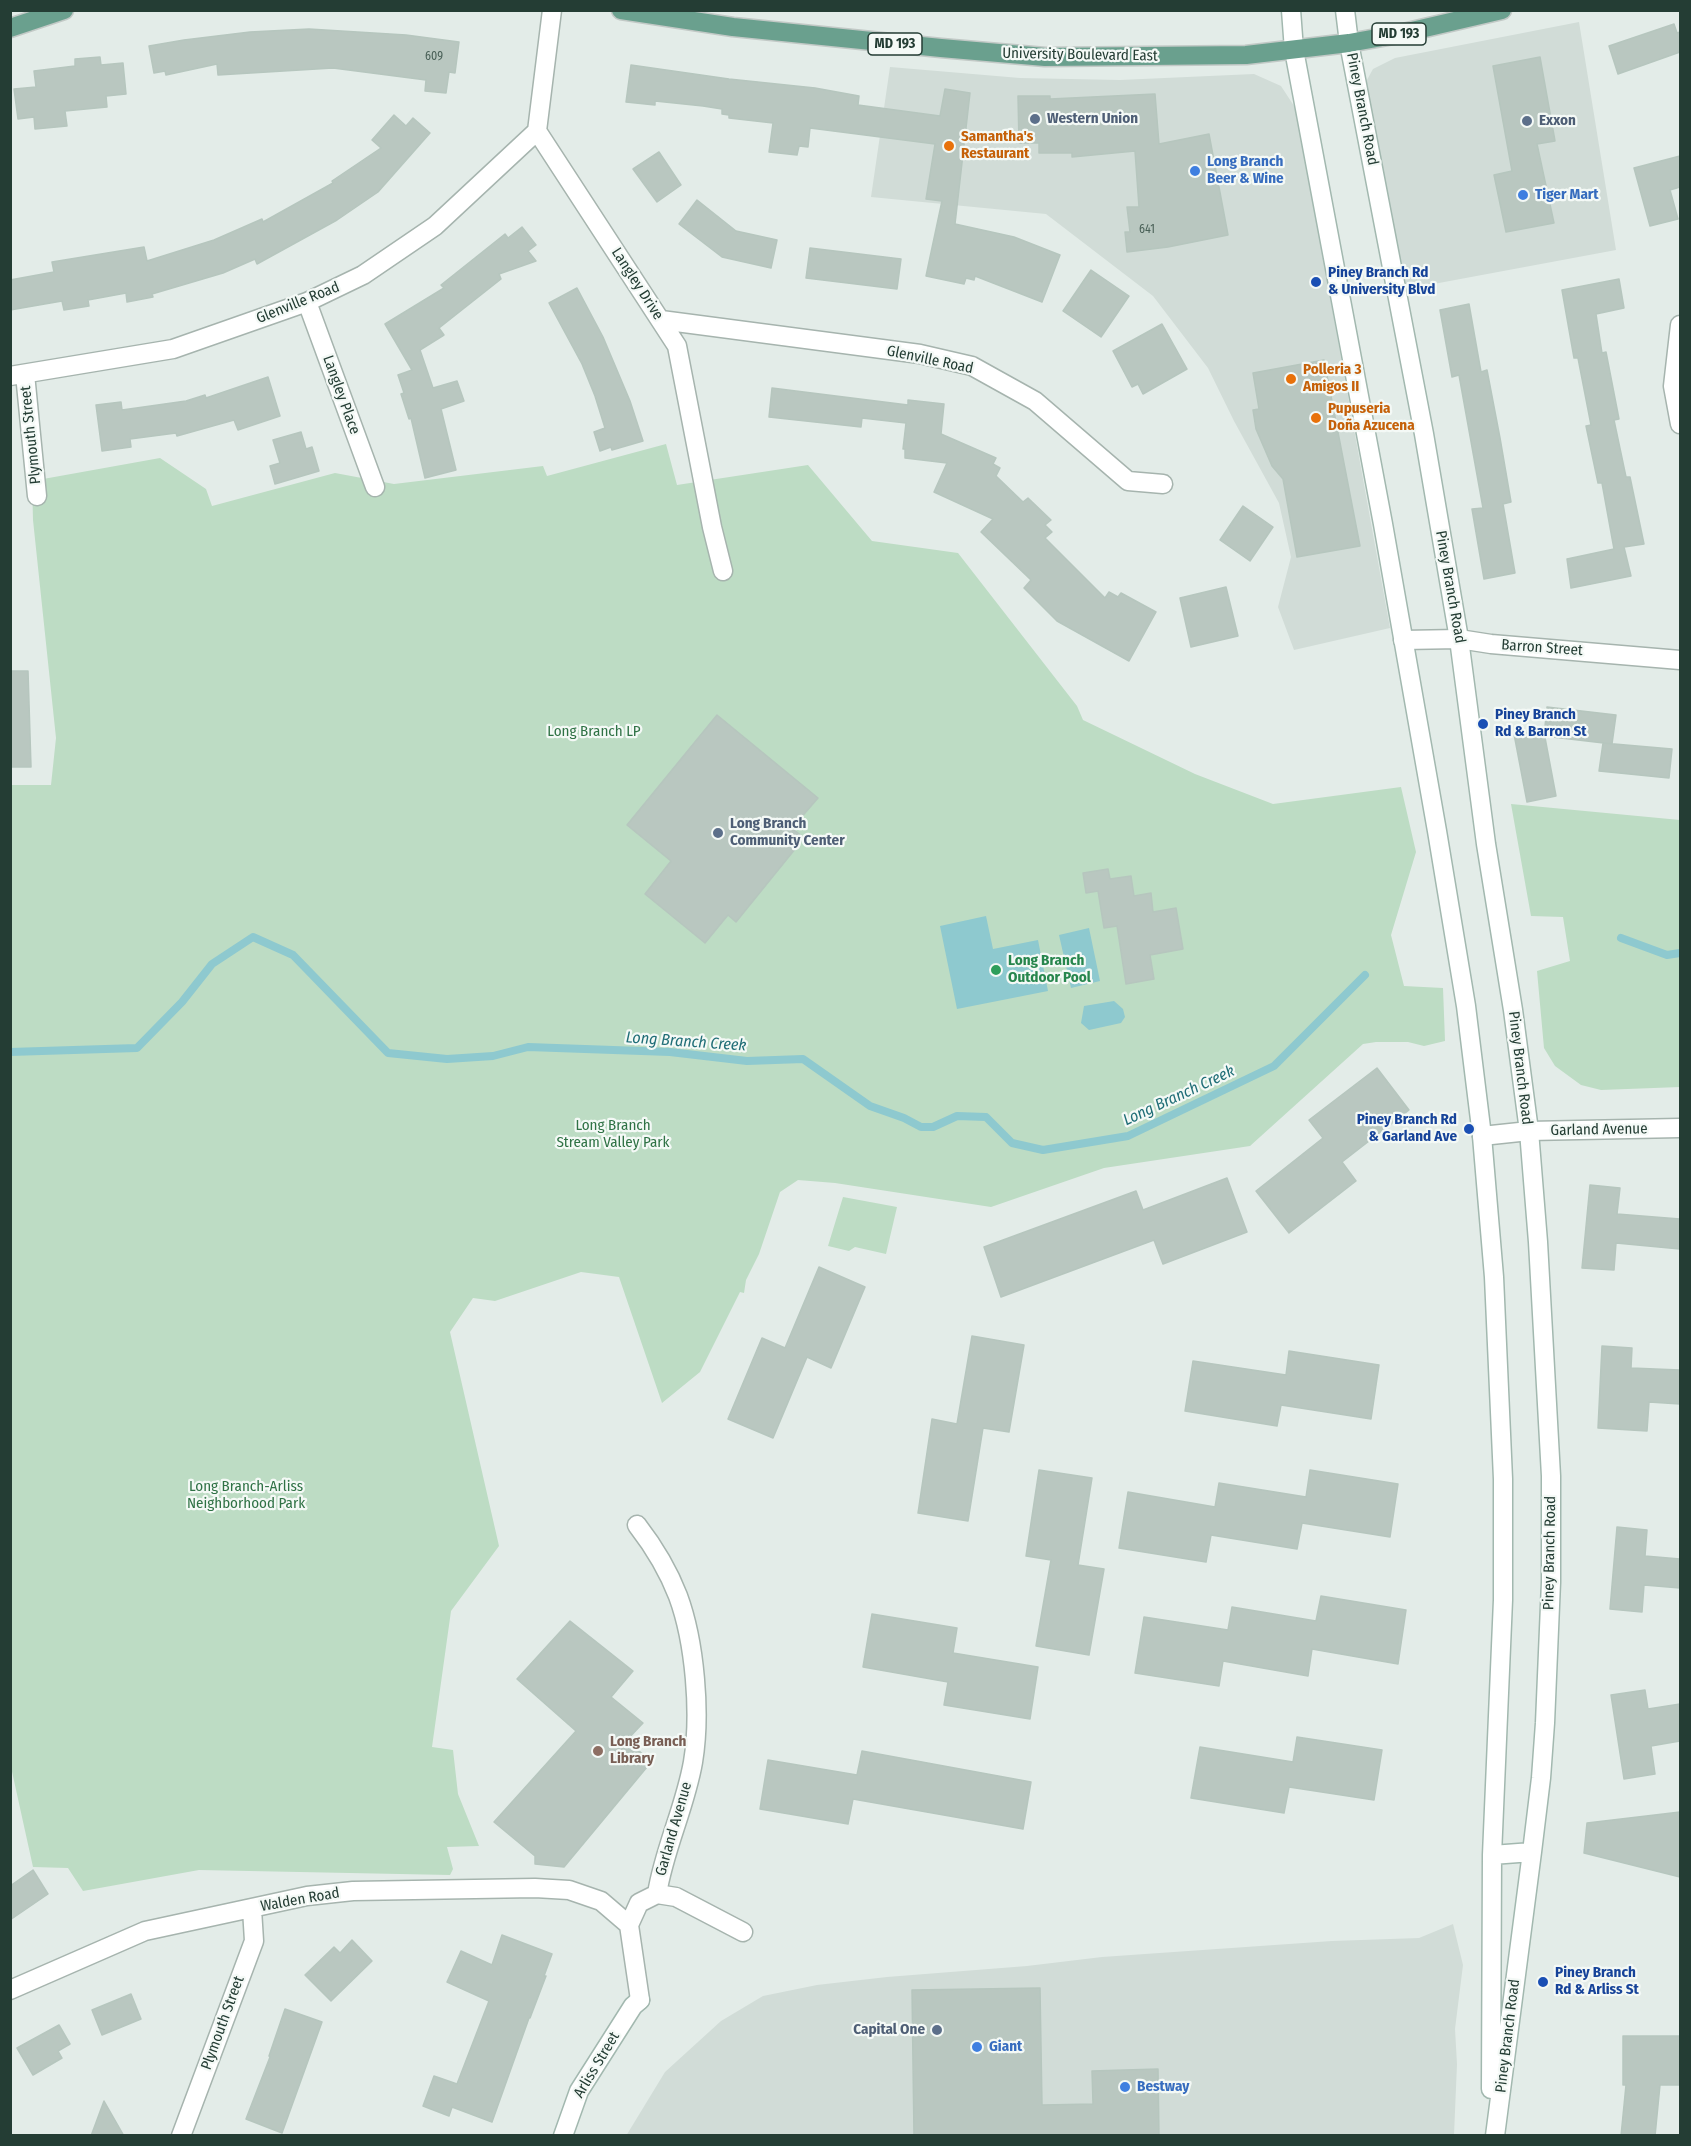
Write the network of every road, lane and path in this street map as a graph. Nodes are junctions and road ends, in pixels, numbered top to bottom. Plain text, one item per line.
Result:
1 (63, 10) edge
2 (552, 10) edge
3 (621, 10) edge
4 (1291, 10) edge
5 (1345, 10) edge
6 (1502, 10) edge
7 (10, 28) edge
8 (1350, 43) junction
9 (1294, 50) junction
10 (537, 131) junction
11 (307, 302) junction
12 (661, 320) junction
13 (1680, 325) edge
14 (18, 375) edge
15 (1680, 424) edge
16 (1163, 484) dead end
17 (375, 487) dead end
18 (37, 496) dead end
19 (723, 571) dead end
20 (1459, 639) junction
21 (1403, 640) junction
22 (1680, 660) edge
23 (1680, 1128) edge
24 (1529, 1131) junction
25 (1482, 1136) junction
26 (638, 1525) dead end
27 (1532, 1852) junction
28 (1492, 1855) junction
29 (657, 1894) junction
30 (252, 1909) junction
31 (629, 1925) junction
32 (743, 1932) dead end
33 (10, 1990) edge
34 (181, 2136) edge
35 (563, 2136) edge
36 (1493, 2136) edge

1 - 7 main road
2 - 10 street
3 - 9 main road, University Boulevard East / MD 193
4 - 9 street, Piney Branch Road
5 - 8 street, Piney Branch Road
6 - 8 main road, University Boulevard East / MD 193
8 - 9 main road, University Boulevard East / MD 193
8 - 20 street, Piney Branch Road
9 - 21 street, Piney Branch Road
10 - 11 street, Glenville Road
10 - 12 street, Langley Drive
11 - 14 street, Glenville Road
11 - 17 street, Langley Place
12 - 16 street, Glenville Road
12 - 19 street, Langley Drive
13 - 15 street
14 - 18 street, Plymouth Street
20 - 21 street, Barron Street
20 - 22 street, Barron Street
20 - 24 street, Piney Branch Road
21 - 25 street, Piney Branch Road
23 - 24 street, Garland Avenue
24 - 25 street, Garland Avenue
24 - 27 street, Piney Branch Road
25 - 28 street, Piney Branch Road
26 - 29 street, Garland Avenue
27 - 28 street
27 - 36 street, Piney Branch Road
28 - 36 street, Piney Branch Road
29 - 31 street
29 - 32 street
30 - 31 street, Walden Road
30 - 33 street, Walden Road
30 - 34 street, Plymouth Street
31 - 35 street, Arliss Street

